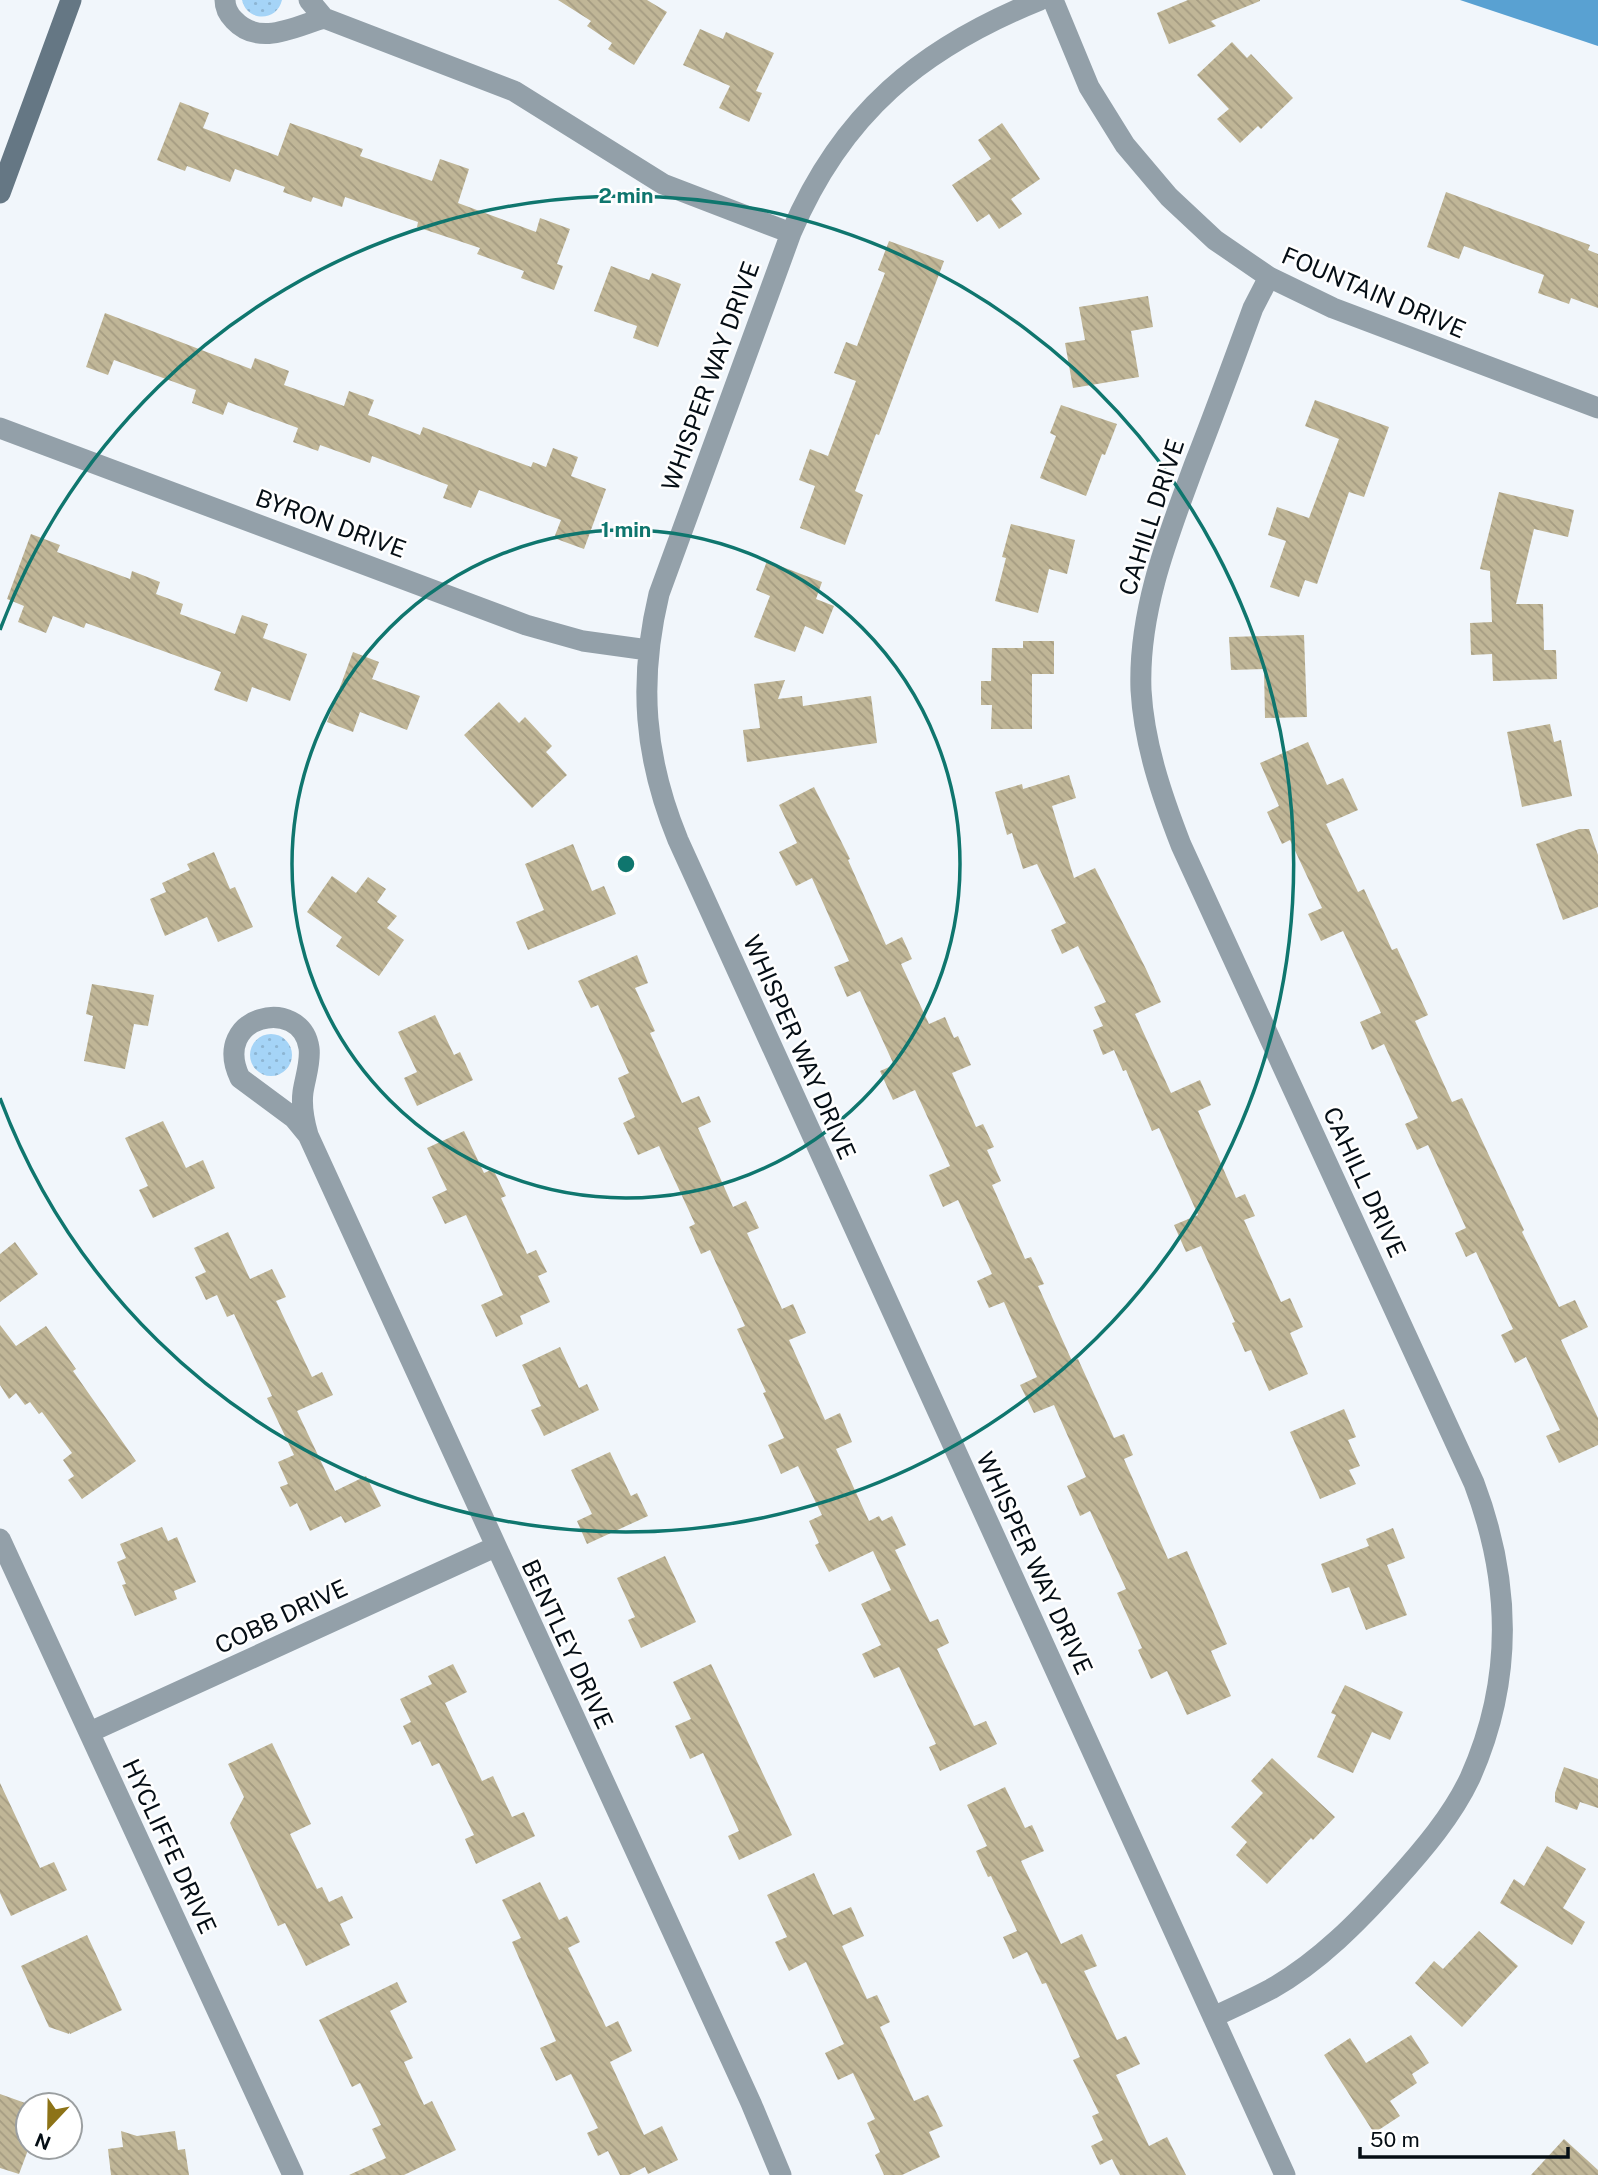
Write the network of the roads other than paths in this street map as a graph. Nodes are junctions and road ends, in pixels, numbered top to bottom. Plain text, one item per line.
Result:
1 (71, 0) edge
2 (225, 0) edge
3 (309, 0) edge
4 (1040, 0) edge
5 (1053, 0) edge
6 (324, 18) junction
7 (0, 193) edge
8 (791, 233) junction
9 (1269, 277) junction
10 (1598, 408) edge
11 (0, 428) edge
12 (648, 650) junction
13 (307, 1135) junction
14 (0, 1539) edge
15 (495, 1547) junction
16 (90, 1732) junction
17 (1213, 2017) junction
18 (293, 2175) edge
19 (781, 2175) edge
20 (1285, 2175) edge

1 - 7 main road
2 - 6 street
3 - 6 street
4 - 8 street, WHISPER WAY DRIVE
5 - 9 street, FOUNTAIN DRIVE
6 - 8 street
8 - 12 street, WHISPER WAY DRIVE
9 - 10 street, FOUNTAIN DRIVE
9 - 17 street, CAHILL DRIVE
11 - 12 street, BYRON DRIVE
12 - 17 street, WHISPER WAY DRIVE
13 - 13 street, BENTLEY DRIVE
13 - 15 street, BENTLEY DRIVE
14 - 16 street, HYCLIFFE DRIVE
15 - 16 street, COBB DRIVE
15 - 19 street, BENTLEY DRIVE
16 - 18 street, HYCLIFFE DRIVE
17 - 20 street, WHISPER WAY DRIVE

